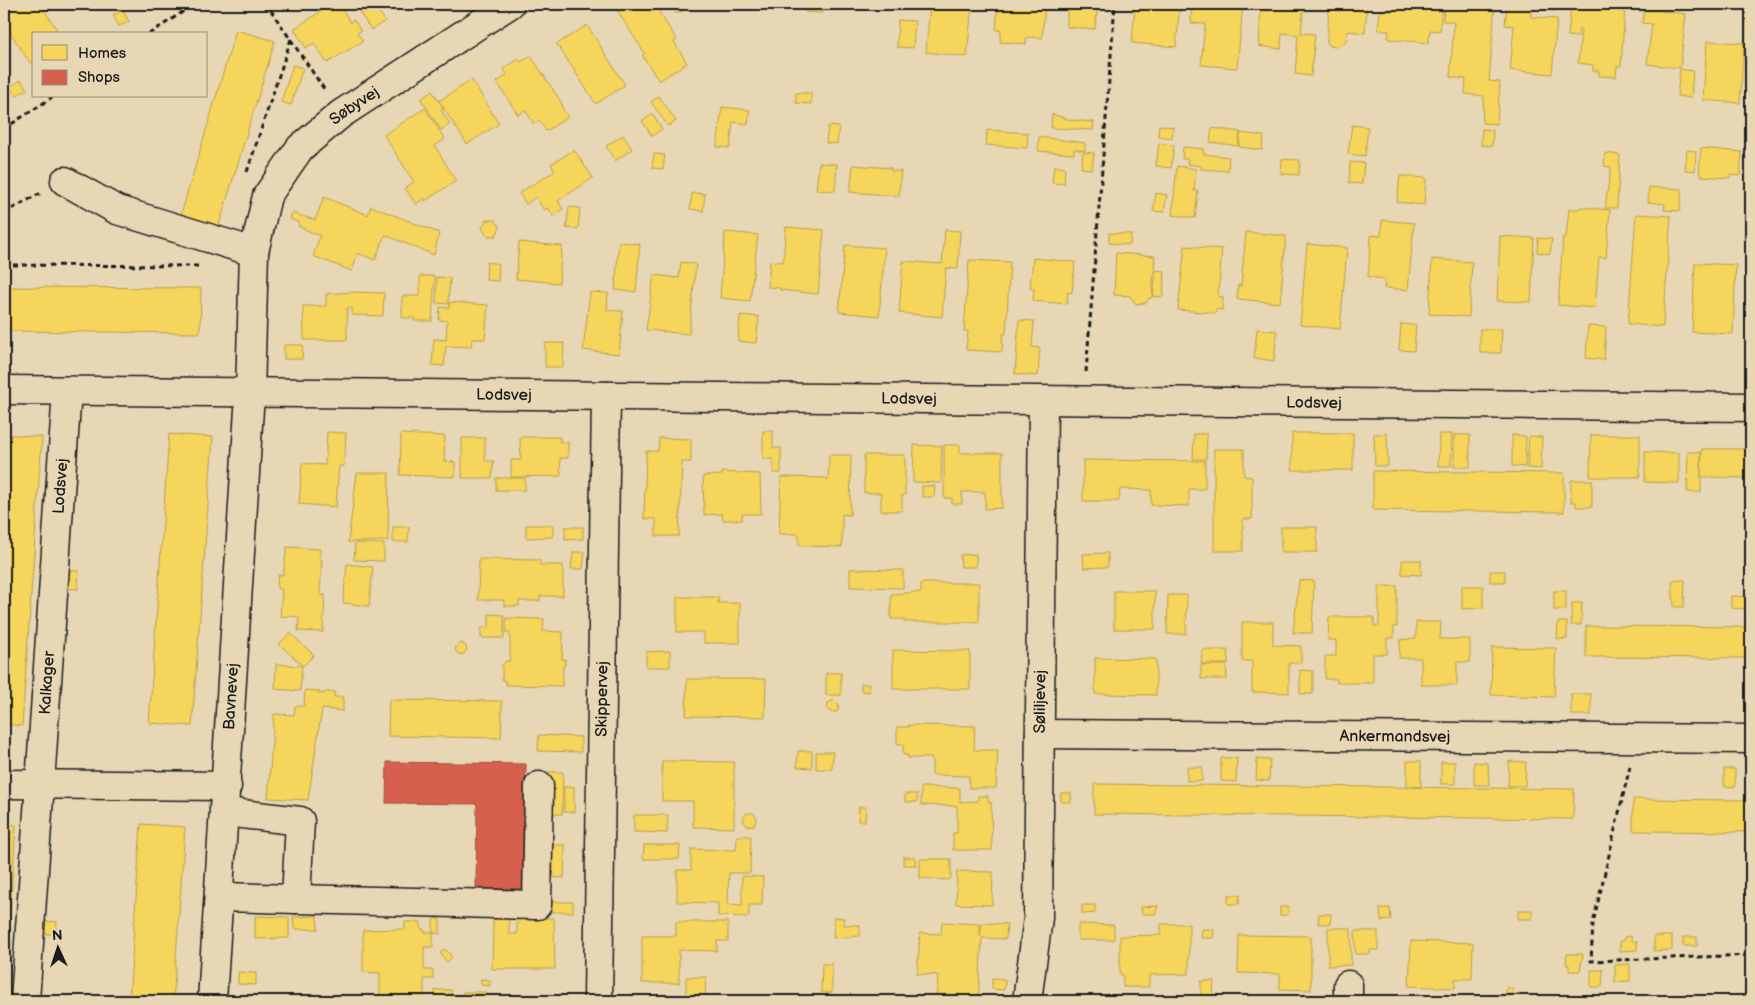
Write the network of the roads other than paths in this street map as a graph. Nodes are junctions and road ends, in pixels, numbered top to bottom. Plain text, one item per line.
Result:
1 (510, 4) edge
2 (65, 181) road end
3 (254, 252) junction
4 (4, 390) edge
5 (67, 391) junction
6 (250, 393) junction
7 (606, 396) junction
8 (1043, 401) junction
9 (1751, 407) edge
10 (54, 582) joint
11 (1040, 734) junction
12 (1751, 739) edge
13 (4, 784) edge
14 (40, 784) junction
15 (539, 786) dead end
16 (226, 799) junction
17 (219, 897) junction
18 (296, 899) junction
19 (26, 988) edge
20 (212, 1001) edge
21 (598, 1001) edge
22 (1026, 1001) edge

1 - 3 street, Søbyvej
2 - 3 street
3 - 6 street, Søbyvej
4 - 5 street, Lodsvej
5 - 6 street, Lodsvej
5 - 10 street, Lodsvej
6 - 7 street, Lodsvej
6 - 16 street, Bavnevej
7 - 8 street, Lodsvej
7 - 21 street, Skippervej
8 - 9 street, Lodsvej
8 - 11 street, Søliljevej
10 - 14 street, Kalkager
11 - 12 street, Ankermandsvej
11 - 22 street, Søliljevej
13 - 14 street
14 - 16 street
14 - 19 street, Kalkager
15 - 18 street
16 - 17 street, Bavnevej
16 - 18 street
17 - 18 street
17 - 20 street, Bavnevej

